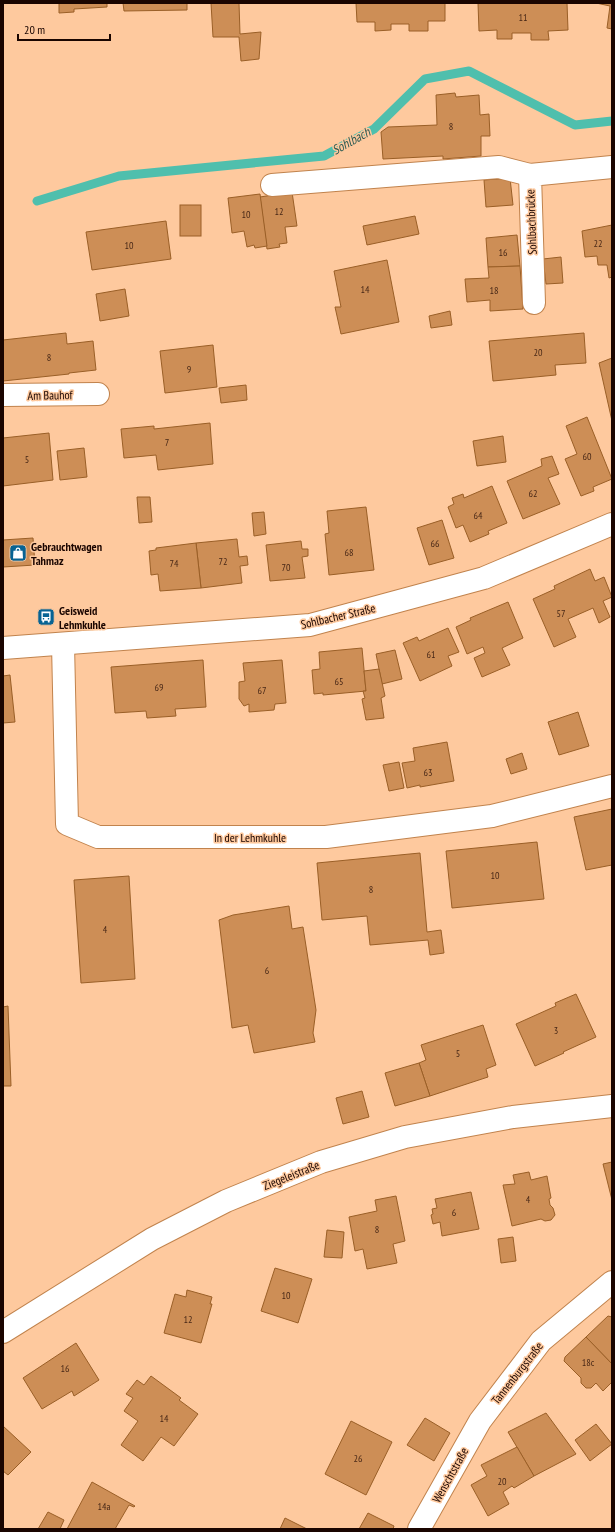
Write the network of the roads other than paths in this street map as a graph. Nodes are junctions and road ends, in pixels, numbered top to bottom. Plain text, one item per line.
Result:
1 (612, 167) edge
2 (530, 176) junction
3 (272, 185) dead end
4 (534, 303) dead end
5 (98, 394) dead end
6 (3, 396) edge
7 (612, 524) edge
8 (63, 644) junction
9 (3, 648) edge
10 (612, 786) edge
11 (612, 1106) edge
12 (612, 1282) edge
13 (3, 1332) edge
14 (480, 1421) joint
15 (420, 1529) edge

1 - 2 street, Sohlbachbrücke
2 - 3 street
2 - 4 street, Sohlbachbrücke
5 - 6 street, Am Bauhof
7 - 8 street, Sohlbacher Straße
8 - 9 street, Sohlbacher Straße
8 - 10 street, In der Lehmkuhle
11 - 13 street, Ziegeleistraße
12 - 14 street, Tannenburgstraße
14 - 15 street, Wenschtstraße

